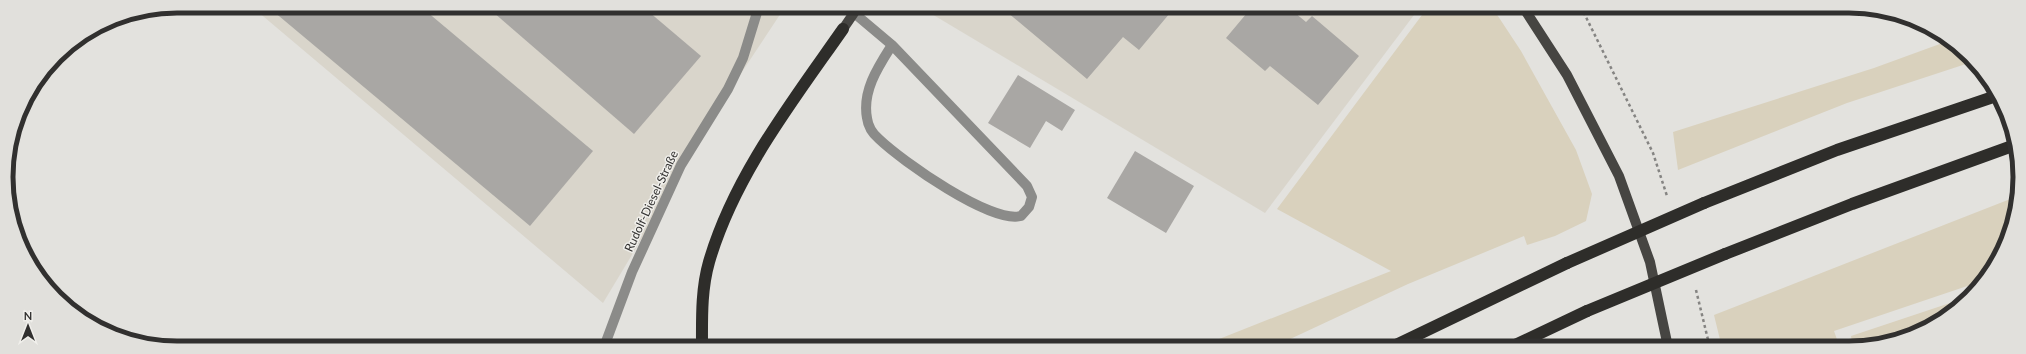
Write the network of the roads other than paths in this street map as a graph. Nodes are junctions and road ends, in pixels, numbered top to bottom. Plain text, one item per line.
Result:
1 (757, 13) edge
2 (854, 13) edge
3 (859, 13) edge
4 (1528, 13) edge
5 (842, 29) joint
6 (892, 45) junction
7 (1992, 97) edge
8 (2010, 147) edge
9 (606, 341) edge
10 (702, 341) edge
11 (1404, 341) edge
12 (1524, 341) edge
13 (1667, 341) edge

1 - 9 street, Rudolf-Diesel-Straße
2 - 5 main road
3 - 6 street
4 - 13 main road
5 - 10 highway
6 - 6 street
7 - 11 highway, bridge
8 - 12 highway, bridge

